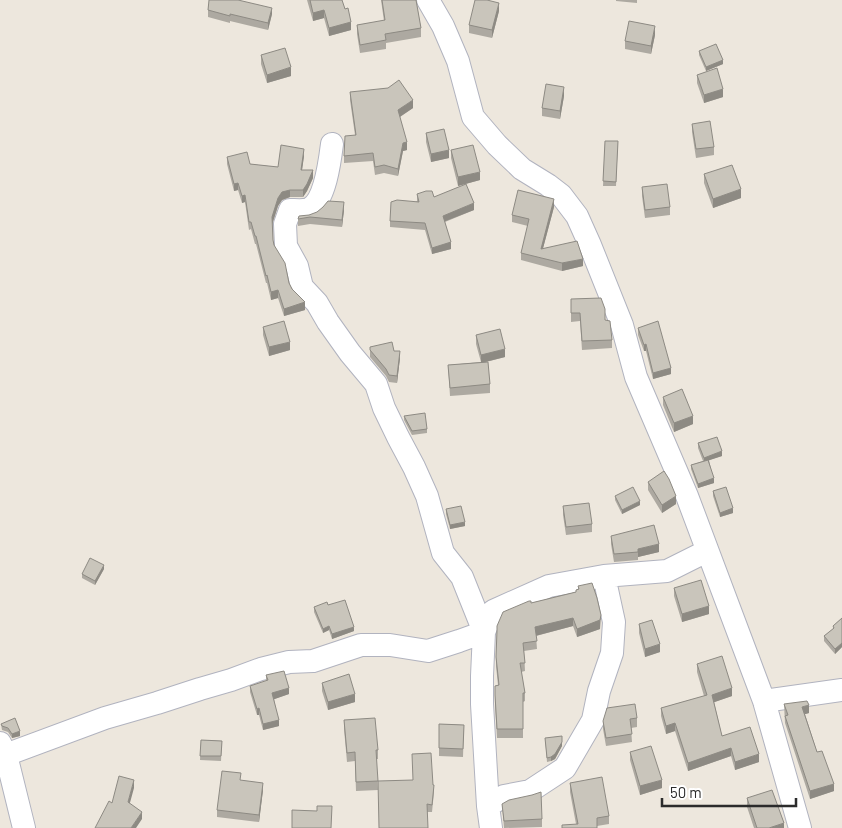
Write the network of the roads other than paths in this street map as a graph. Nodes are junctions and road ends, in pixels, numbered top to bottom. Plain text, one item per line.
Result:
1 (428, 0) edge
2 (332, 144) dead end
3 (707, 552) junction
4 (604, 576) junction
5 (484, 632) junction
6 (842, 690) edge
7 (764, 701) junction
8 (2, 751) edge
9 (488, 806) junction
10 (24, 828) edge
11 (491, 828) edge
12 (800, 828) edge

1 - 3 street
2 - 5 street
3 - 4 street
3 - 7 street
4 - 5 street
4 - 9 street
5 - 8 street
5 - 9 street
6 - 7 street
7 - 12 street
8 - 10 street
9 - 11 street

